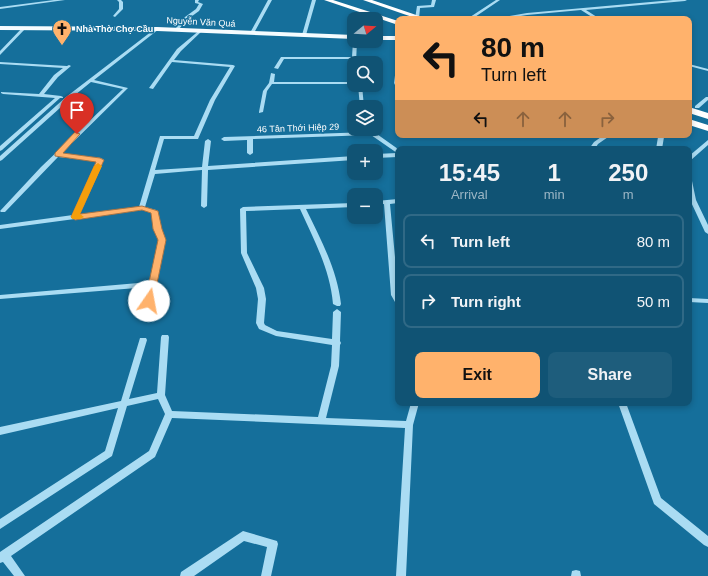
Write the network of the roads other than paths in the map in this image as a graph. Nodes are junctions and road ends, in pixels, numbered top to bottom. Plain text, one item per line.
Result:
1 (62, 0) edge
2 (119, 0) edge
3 (197, 0) edge
4 (270, 0) edge
5 (314, 0) edge
6 (327, 0) edge
7 (332, 0) edge
8 (360, 0) edge
9 (366, 0) edge
10 (434, 0) edge
11 (498, 0) edge
12 (628, 0) edge
13 (678, 0) edge
14 (685, 0) edge
15 (635, 5) junction
16 (0, 8) edge
17 (582, 9) junction
18 (524, 14) junction
19 (115, 16) dead end
20 (413, 16) edge
21 (414, 16) edge
22 (420, 16) edge
23 (474, 16) edge
24 (512, 16) edge
25 (526, 16) edge
26 (593, 16) edge
27 (395, 22) edge
28 (395, 22) edge
29 (0, 28) edge
30 (24, 28) junction
31 (158, 29) junction
32 (177, 29) junction
33 (201, 30) junction
34 (252, 33) junction
35 (304, 35) junction
36 (347, 37) edge
37 (383, 38) edge
38 (395, 38) edge
39 (0, 54) edge
40 (347, 60) edge
41 (171, 62) junction
42 (0, 63) edge
43 (692, 66) edge
44 (276, 68) dead end
45 (708, 70) edge
46 (273, 74) dead end
47 (91, 81) junction
48 (347, 83) edge
49 (272, 84) junction
50 (150, 88) dead end
51 (1, 94) edge
52 (40, 96) junction
53 (60, 97) junction
54 (68, 98) junction
55 (708, 98) edge
56 (692, 107) edge
57 (708, 111) edge
58 (261, 112) dead end
59 (708, 116) edge
60 (692, 118) edge
61 (692, 123) edge
62 (708, 123) edge
63 (708, 128) edge
64 (347, 132) edge
65 (377, 136) edge
66 (250, 138) junction
67 (604, 138) edge
68 (224, 139) dead end
69 (208, 141) dead end
70 (708, 142) edge
71 (594, 146) edge
72 (0, 149) edge
73 (395, 150) edge
74 (250, 153) dead end
75 (57, 155) junction
76 (395, 155) edge
77 (383, 156) edge
78 (692, 156) edge
79 (347, 158) edge
80 (0, 159) edge
81 (204, 168) junction
82 (154, 172) junction
83 (692, 191) edge
84 (395, 202) edge
85 (383, 203) edge
86 (388, 203) junction
87 (347, 204) edge
88 (204, 206) dead end
89 (302, 207) junction
90 (697, 207) junction
91 (142, 208) junction
92 (692, 208) edge
93 (4, 210) dead end
94 (75, 217) junction
95 (0, 227) edge
96 (708, 232) edge
97 (153, 284) junction
98 (395, 284) edge
99 (0, 297) edge
100 (692, 300) edge
101 (149, 301) dead end
102 (708, 301) edge
103 (166, 337) dead end
104 (143, 340) dead end
105 (337, 343) junction
106 (161, 395) junction
107 (124, 403) junction
108 (414, 406) edge
109 (623, 406) edge
110 (169, 414) junction
111 (320, 421) junction
112 (410, 425) junction
113 (0, 431) edge
114 (0, 524) edge
115 (708, 542) edge
116 (2, 557) edge
117 (20, 576) edge
118 (185, 576) edge
119 (266, 576) edge
120 (401, 576) edge

1 - 16 street
2 - 19 street
3 - 32 street
4 - 34 street
5 - 35 street
6 - 27 highway
7 - 28 highway
8 - 20 highway
9 - 21 highway
10 - 22 street
11 - 23 street
12 - 15 street
13 - 14 street
13 - 15 street
15 - 17 street
17 - 18 street
17 - 26 street
18 - 24 street
18 - 25 street
29 - 30 main road, Nguyễn Văn Quá
30 - 31 main road, Nguyễn Văn Quá
30 - 39 street
31 - 32 main road, Nguyễn Văn Quá
31 - 47 street
32 - 33 main road, Nguyễn Văn Quá
33 - 34 main road, Nguyễn Văn Quá
33 - 41 street
34 - 35 main road, Nguyễn Văn Quá
35 - 36 main road, Nguyễn Văn Quá
37 - 38 main road
40 - 44 street
41 - 50 street
41 - 82 street
42 - 52 street
43 - 45 street
46 - 49 street
47 - 54 street
47 - 75 street
48 - 49 street
49 - 58 street
51 - 52 street
52 - 53 street
53 - 54 street
53 - 72 street
54 - 80 street
55 - 56 street
56 - 57 highway
56 - 59 highway
60 - 62 highway
61 - 63 highway
64 - 66 street, 46 Tân Thới Hiệp 29
65 - 73 street
66 - 68 street, 46 Tân Thới Hiệp 29
66 - 74 street
67 - 71 street
69 - 81 street
70 - 78 street
75 - 93 street
75 - 94 street
76 - 77 street
79 - 81 street
81 - 82 street
81 - 88 street
82 - 91 street
83 - 90 street
84 - 86 street
85 - 86 street
86 - 98 street
87 - 89 street
89 - 105 street
89 - 105 street
90 - 92 street
90 - 96 street
91 - 94 street
91 - 97 street
94 - 95 street
97 - 99 street
97 - 101 street
100 - 102 street
103 - 106 street
104 - 107 street
105 - 111 street
106 - 107 street
106 - 110 street
107 - 113 street
107 - 114 street
108 - 112 street
109 - 115 street
110 - 111 street
110 - 116 street
111 - 112 street
112 - 120 street
116 - 117 street
118 - 119 street

